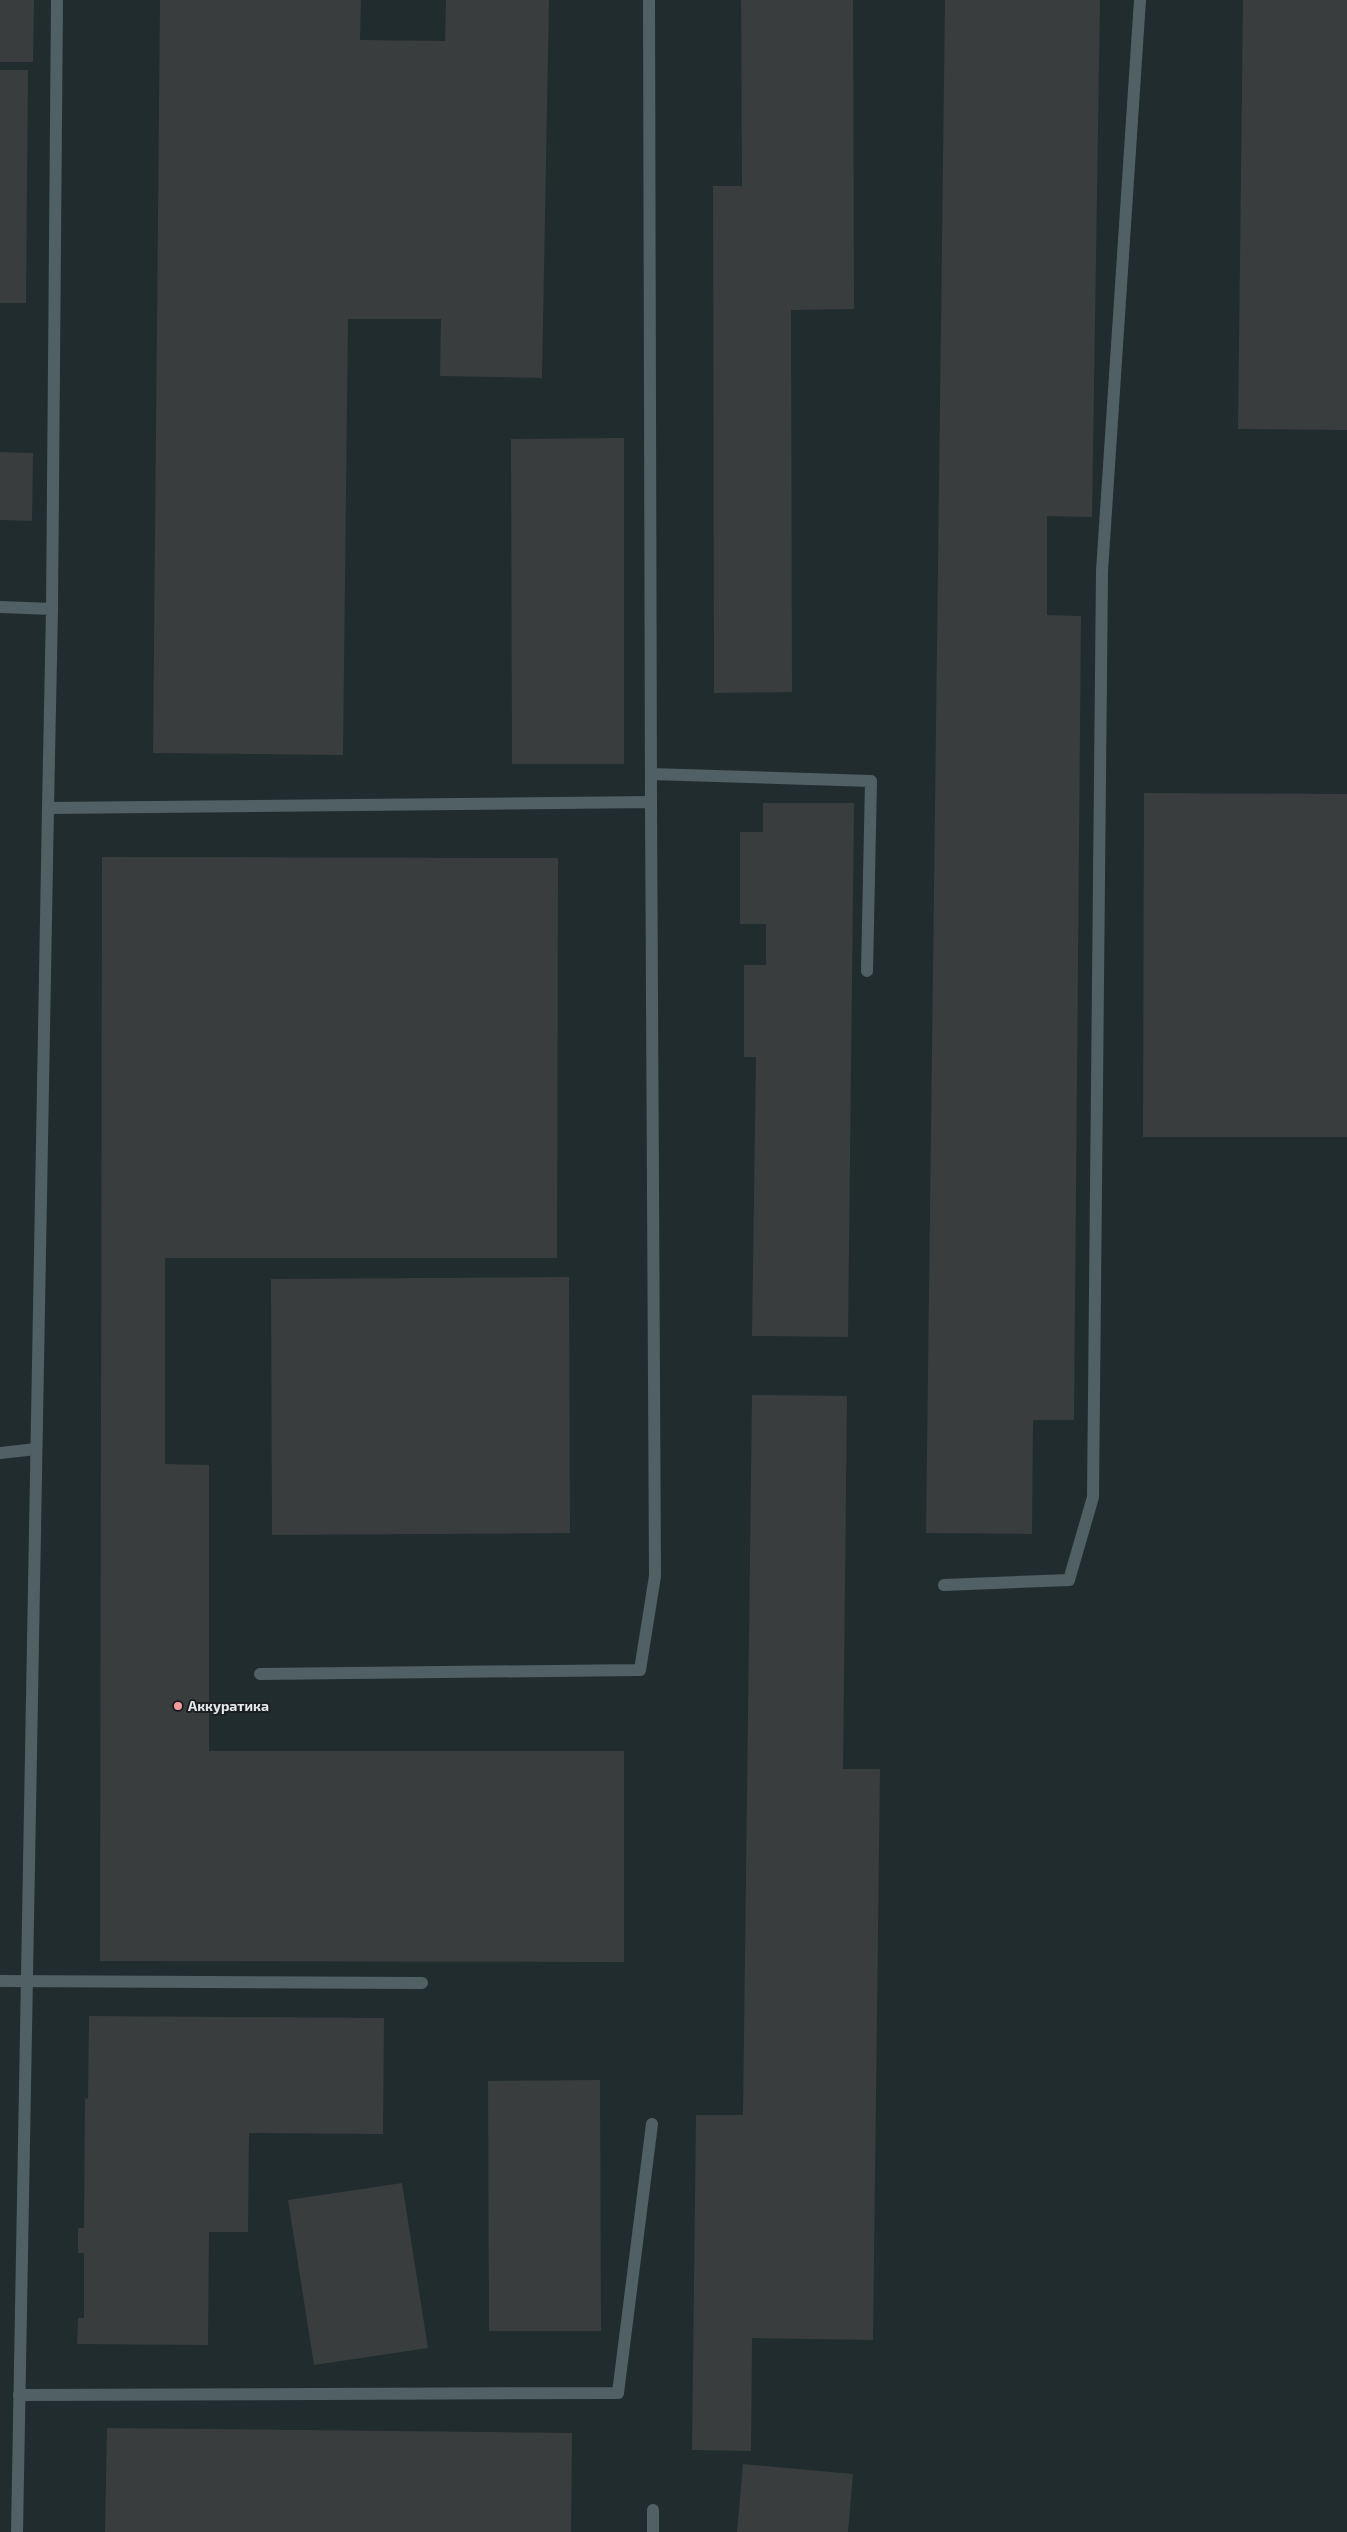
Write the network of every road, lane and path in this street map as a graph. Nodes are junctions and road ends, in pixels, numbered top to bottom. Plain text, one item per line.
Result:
1 (57, 0) edge
2 (649, 0) edge
3 (1140, 0) edge
4 (0, 607) edge
5 (52, 609) junction
6 (651, 774) junction
7 (651, 802) junction
8 (48, 808) junction
9 (867, 971) dead end
10 (36, 1449) junction
11 (0, 1453) edge
12 (944, 1585) dead end
13 (260, 1674) dead end
14 (26, 1979) junction
15 (0, 1981) edge
16 (422, 1983) dead end
17 (652, 2124) dead end
18 (19, 2395) junction
19 (653, 2510) dead end
20 (17, 2532) edge
21 (653, 2532) edge

1 - 5 lane
2 - 6 lane
3 - 12 lane
4 - 5 lane
5 - 8 lane
6 - 7 lane
6 - 9 lane
7 - 8 lane
7 - 13 lane
8 - 10 lane
10 - 11 lane
10 - 14 lane
14 - 15 lane
14 - 16 lane
14 - 18 lane
17 - 18 lane
18 - 20 lane
19 - 21 lane

